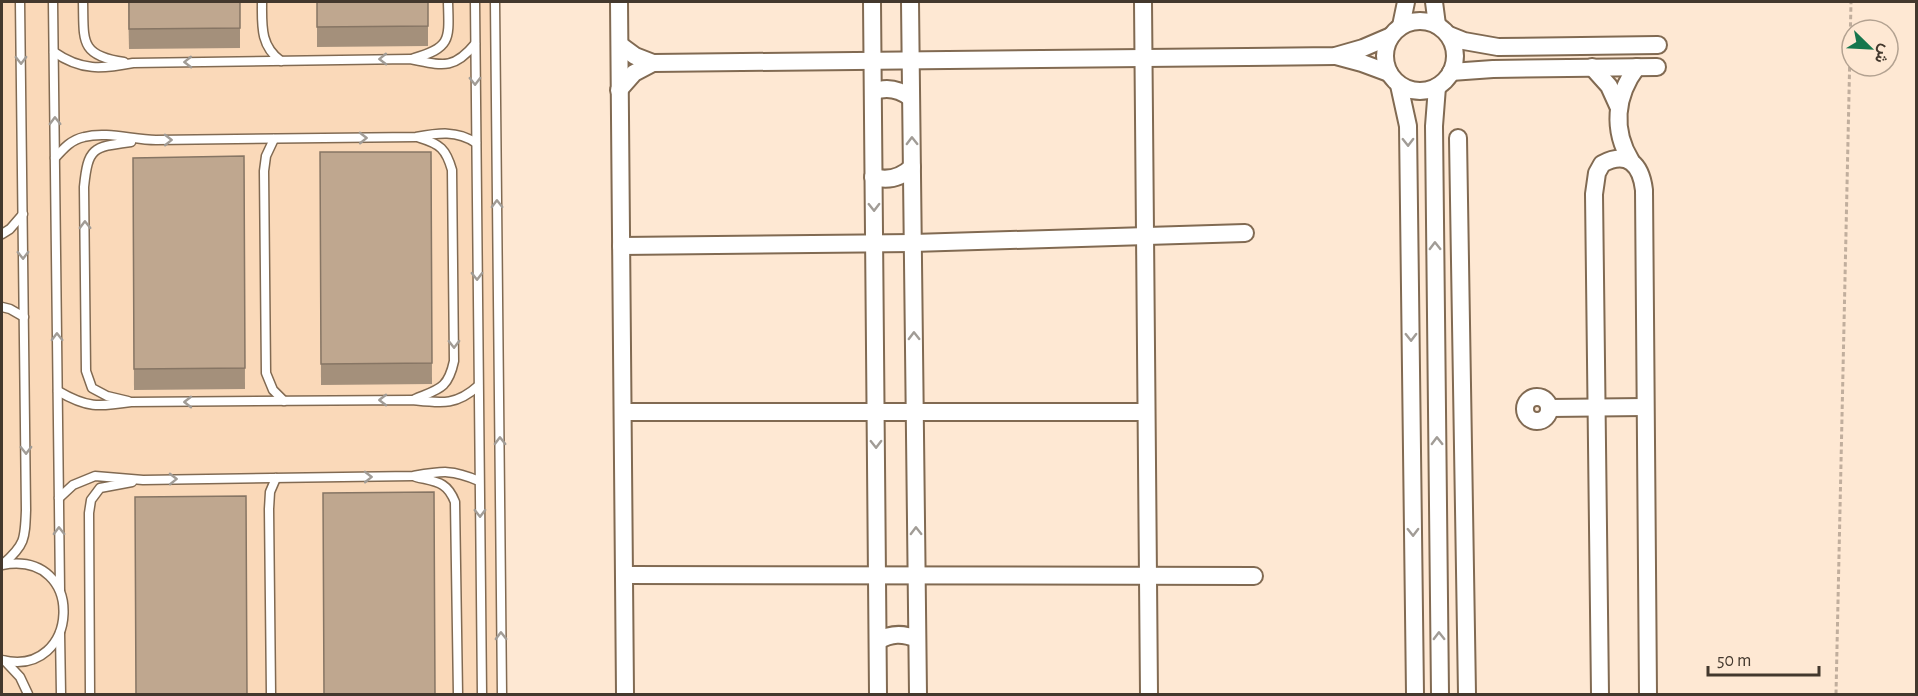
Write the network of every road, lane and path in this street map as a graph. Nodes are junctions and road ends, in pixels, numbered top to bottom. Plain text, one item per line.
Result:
1 (20, 2) edge
2 (53, 2) edge
3 (83, 2) edge
4 (262, 2) edge
5 (448, 2) edge
6 (475, 2) edge
7 (495, 2) edge
8 (619, 2) edge
9 (872, 2) edge
10 (910, 2) edge
11 (1143, 2) edge
12 (1406, 2) edge
13 (1434, 2) edge
14 (1851, 2) edge
15 (1443, 30) junction
16 (1396, 31) junction
17 (475, 44) junction
18 (620, 45) junction
19 (1658, 45) dead end
20 (54, 52) junction
21 (1335, 56) junction
22 (1143, 58) junction
23 (410, 59) junction
24 (872, 60) junction
25 (911, 60) junction
26 (282, 61) junction
27 (133, 63) junction
28 (653, 63) junction
29 (1592, 67) junction
30 (1636, 67) junction
31 (1658, 67) dead end
32 (1451, 72) junction
33 (1394, 79) junction
34 (1437, 87) junction
35 (619, 90) junction
36 (873, 92) junction
37 (911, 98) junction
38 (1619, 109) junction
39 (1619, 128) junction
40 (416, 137) junction
41 (1458, 138) dead end
42 (274, 139) junction
43 (141, 140) junction
44 (476, 143) junction
45 (55, 158) junction
46 (1631, 162) junction
47 (1602, 164) junction
48 (912, 167) junction
49 (873, 177) junction
50 (23, 214) junction
51 (1245, 233) dead end
52 (2, 234) edge
53 (1144, 237) junction
54 (874, 243) junction
55 (913, 243) junction
56 (621, 246) junction
57 (2, 307) edge
58 (24, 317) junction
59 (478, 386) junction
60 (58, 391) junction
61 (412, 400) junction
62 (284, 401) junction
63 (131, 402) junction
64 (1645, 407) junction
65 (1549, 408) dead end
66 (1596, 408) junction
67 (1437, 409) junction
68 (1462, 409) junction
69 (623, 412) junction
70 (1146, 412) junction
71 (876, 413) junction
72 (915, 413) junction
73 (412, 476) junction
74 (276, 478) junction
75 (142, 480) junction
76 (479, 481) junction
77 (59, 498) junction
78 (2, 564) edge
79 (625, 575) junction
80 (877, 575) junction
81 (917, 575) junction
82 (1148, 576) junction
83 (1254, 576) dead end
84 (60, 590) junction
85 (60, 633) junction
86 (917, 639) junction
87 (878, 641) junction
88 (3, 661) edge
89 (28, 694) edge
90 (61, 694) edge
91 (90, 694) edge
92 (271, 694) edge
93 (458, 694) edge
94 (482, 694) edge
95 (502, 694) edge
96 (625, 694) edge
97 (878, 694) edge
98 (918, 694) edge
99 (1149, 694) edge
100 (1415, 694) edge
101 (1440, 694) edge
102 (1467, 694) edge
103 (1600, 694) edge
104 (1648, 694) edge
105 (1836, 694) edge

1 -> 50 lane
2 - 20 lane
3 - 27 lane
4 - 26 lane
5 - 23 lane
6 - 17 lane
95 -> 7 lane
8 - 18 street
9 - 24 street
10 - 25 street
11 - 22 street
12 - 16 street
13 - 15 street
14 - 105 path
15 - 16 street
15 - 19 street
15 - 32 street
16 - 21 street
16 - 33 street
17 - 23 lane
17 -> 44 lane
18 - 28 street
18 - 35 street
20 - 27 lane
45 -> 20 lane
21 - 22 street
21 - 33 street
22 - 25 street
22 - 53 street
23 -> 26 lane
24 - 25 street
24 - 28 street
24 - 36 street
25 - 37 street
26 -> 27 lane
28 - 35 street
29 - 30 street
29 - 32 street
29 - 38 street
30 - 31 street
30 - 38 street
32 - 34 street
33 - 34 street
33 -> 100 street
67 -> 34 street
35 - 56 street
36 - 37 street
36 - 49 street
48 -> 37 street
38 - 39 street
39 - 46 street
39 - 47 street
42 -> 40 lane
40 - 44 lane
40 -> 61 lane
41 - 68 street
43 -> 42 lane
42 - 62 lane
43 - 45 lane
63 -> 43 lane
44 -> 59 lane
60 -> 45 lane
46 - 47 street
46 - 64 street
47 - 66 street
48 - 49 street
48 - 55 street
49 -> 54 street
50 - 52 lane
50 -> 58 lane
51 - 53 street
53 - 55 street
53 - 70 street
54 - 55 street
54 - 56 street
54 - 71 street
72 -> 55 street
56 - 69 street
57 - 58 lane
58 -> 78 lane
59 - 61 lane
59 - 76 lane
60 - 63 lane
60 - 77 lane
61 -> 62 lane
62 -> 63 lane
64 - 66 street
64 - 104 street
65 - 66 street
66 - 103 street
67 - 68 street
101 -> 67 street
68 - 102 street
69 - 71 street
69 - 79 street
70 - 72 street
70 - 82 street
71 - 72 street
71 -> 80 street
81 -> 72 street
74 -> 73 lane
73 - 76 lane
73 - 93 lane
75 -> 74 lane
74 - 92 lane
75 - 77 lane
75 - 91 lane
76 -> 94 lane
84 -> 77 lane
78 - 84 lane
79 - 80 street
79 - 96 street
80 - 81 street
80 - 87 street
81 - 82 street
81 - 86 street
82 - 83 street
82 - 99 street
84 - 85 lane
85 - 88 lane
85 - 90 lane
86 - 87 street
86 - 98 street
87 - 97 street
88 - 89 lane

